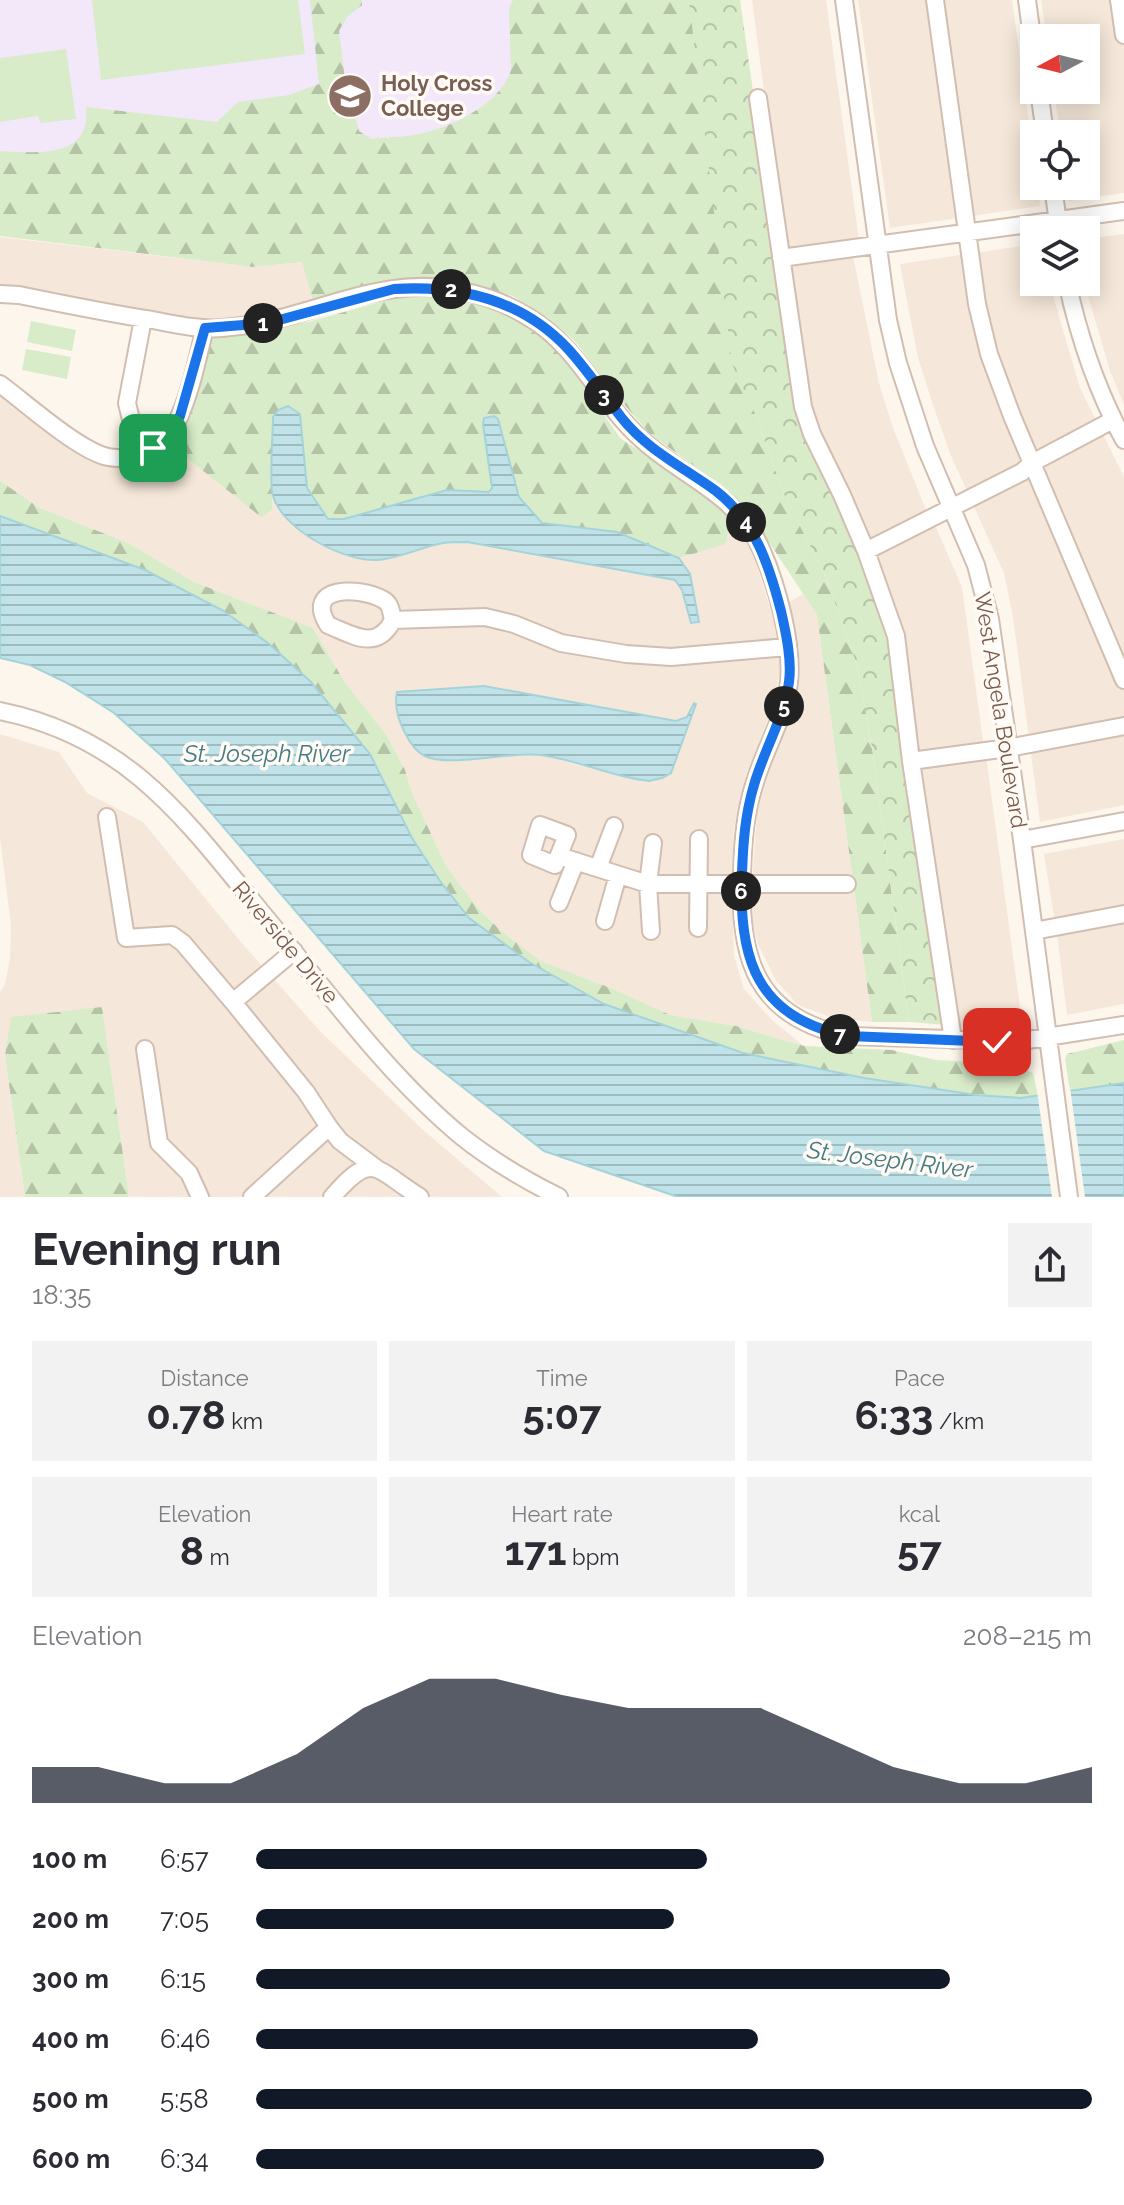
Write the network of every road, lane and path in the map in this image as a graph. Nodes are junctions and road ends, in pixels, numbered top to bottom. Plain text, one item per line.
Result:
1 (844, 0) edge
2 (935, 0) edge
3 (1027, 0) edge
4 (1119, 0) edge
5 (1030, 24) edge
6 (1124, 35) edge
7 (758, 98) dead end
8 (1124, 211) edge
9 (1100, 216) edge
10 (1020, 229) edge
11 (967, 233) junction
12 (878, 246) junction
13 (781, 258) junction
14 (0, 294) edge
15 (1071, 296) edge
16 (143, 319) junction
17 (205, 328) junction
18 (0, 384) edge
19 (1113, 420) junction
20 (1124, 440) edge
21 (139, 453) junction
22 (1032, 463) junction
23 (951, 508) junction
24 (866, 551) junction
25 (393, 620) dead end
26 (787, 647) junction
27 (1124, 680) edge
28 (0, 711) edge
29 (1124, 726) edge
30 (1008, 748) junction
31 (911, 761) junction
32 (107, 817) dead end
33 (1124, 821) edge
34 (614, 826) dead end
35 (699, 839) dead end
36 (1022, 840) junction
37 (653, 843) dead end
38 (559, 856) dead end
39 (576, 861) junction
40 (598, 868) junction
41 (618, 875) junction
42 (648, 884) junction
43 (847, 884) dead end
44 (699, 885) junction
45 (741, 885) junction
46 (559, 903) dead end
47 (1124, 914) edge
48 (605, 921) dead end
49 (698, 928) dead end
50 (651, 931) dead end
51 (1034, 931) junction
52 (294, 951) junction
53 (233, 1002) junction
54 (1124, 1025) edge
55 (1049, 1038) junction
56 (953, 1040) junction
57 (145, 1049) dead end
58 (329, 1127) junction
59 (376, 1168) junction
60 (538, 1192) edge
61 (200, 1197) edge
62 (252, 1197) edge
63 (332, 1197) edge
64 (420, 1197) edge
65 (559, 1197) edge
66 (1069, 1197) edge

1 - 12 street, West Angela Boulevard
2 - 11 street
3 - 5 street
4 - 6 street
7 - 13 street
8 - 9 street
10 - 11 street
11 - 12 street
11 - 22 street
12 - 13 street
12 - 23 street, West Angela Boulevard
13 - 24 street
14 - 16 street
15 - 19 street
16 - 17 street
16 - 21 street
17 - 21 street
17 - 26 street
18 - 21 street
19 - 20 street
19 - 22 street
22 - 23 street
22 - 27 street
23 - 24 street
23 - 30 street, West Angela Boulevard
24 - 31 street
25 - 26 street
26 - 45 street
28 - 52 street, Riverside Drive
29 - 30 street
30 - 31 street
30 - 36 street, West Angela Boulevard
31 - 56 street
32 - 53 street
33 - 36 street
34 - 40 street
35 - 44 street
36 - 51 street, West Angela Boulevard
37 - 42 street
38 - 39 street
39 - 40 street
39 - 46 street
40 - 41 street
41 - 42 street
41 - 48 street
42 - 44 street
42 - 50 street
43 - 45 street
44 - 45 street
44 - 49 street
45 - 56 street
47 - 51 street
51 - 55 street, West Angela Boulevard
52 - 53 street
52 - 60 street, Riverside Drive
53 - 58 street
54 - 55 street
55 - 56 street
55 - 66 street, West Angela Boulevard
57 - 61 street
58 - 59 street
58 - 62 street
59 - 63 street
59 - 64 street
60 - 65 street, Riverside Drive

